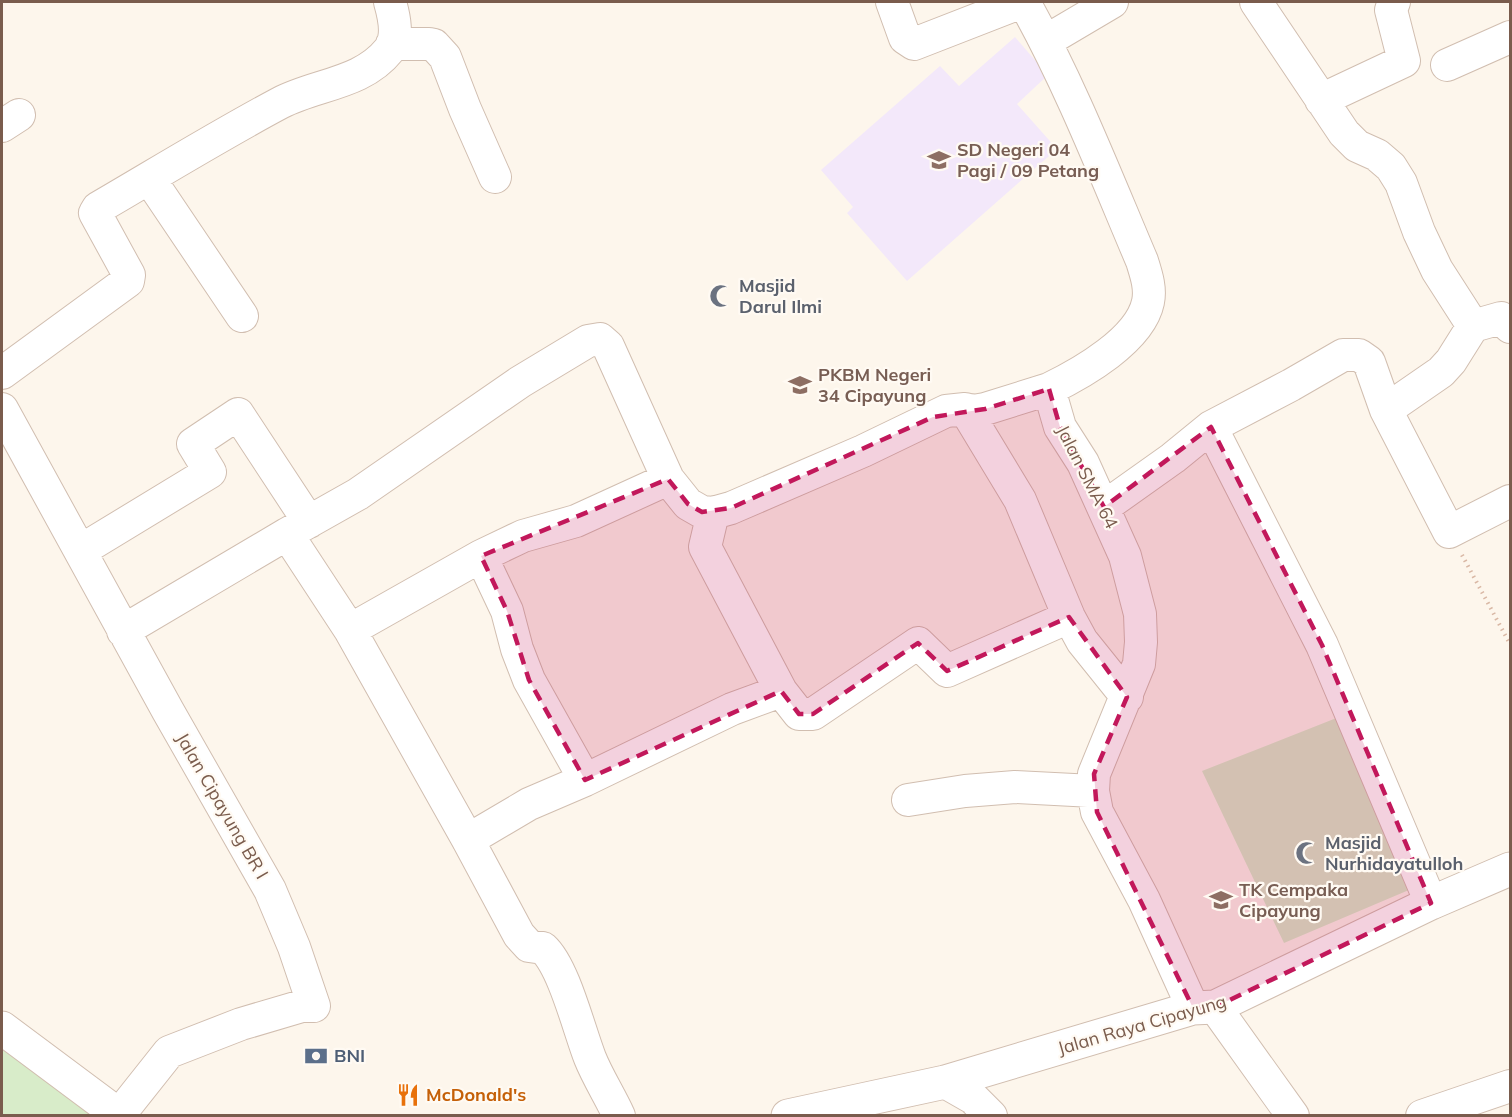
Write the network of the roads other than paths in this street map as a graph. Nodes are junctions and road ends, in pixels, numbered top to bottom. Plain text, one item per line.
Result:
1 (390, 2) edge
2 (891, 2) edge
3 (1023, 2) edge
4 (1112, 2) edge
5 (1256, 2) edge
6 (1394, 2) edge
7 (1510, 37) edge
8 (1046, 41) junction
9 (392, 44) junction
10 (1447, 65) dead end
11 (1321, 100) junction
12 (495, 177) dead end
13 (149, 178) junction
14 (242, 316) dead end
15 (1473, 326) junction
16 (1510, 327) edge
17 (2, 373) edge
18 (1049, 389) junction
19 (2, 409) edge
20 (964, 410) junction
21 (1386, 410) junction
22 (1212, 427) junction
23 (668, 479) junction
24 (1510, 501) edge
25 (1104, 507) junction
26 (713, 513) junction
27 (298, 528) junction
28 (80, 551) junction
29 (481, 556) junction
30 (1069, 617) junction
31 (350, 630) junction
32 (123, 631) junction
33 (781, 691) junction
34 (1127, 697) junction
35 (585, 780) junction
36 (1093, 791) junction
37 (908, 800) dead end
38 (468, 840) junction
39 (1510, 869) edge
40 (1431, 903) junction
41 (1204, 1008) junction
42 (2, 1028) edge
43 (945, 1082) junction
44 (1510, 1087) edge
45 (119, 1115) edge
46 (619, 1116) edge
47 (788, 1116) edge
48 (991, 1116) edge
49 (1293, 1116) edge
50 (1422, 1116) edge
51 (1490, 1116) edge

1 - 9 street
2 - 3 street
3 - 8 street
4 - 8 street
5 - 11 street
6 - 11 street
7 - 10 street
8 - 18 street
9 - 12 street
9 - 13 street
11 - 15 street
13 - 14 street
13 - 17 street
15 - 16 street
15 - 21 street
18 - 20 street
18 - 25 street, Jalan SMA 64
19 - 28 street, Jalan Cipayung BR I
20 - 26 street
20 - 30 street
21 - 22 street
21 - 24 street
22 - 25 street
22 - 40 street
23 - 26 street
23 - 27 street
23 - 29 street
25 - 34 street, Jalan SMA 64
26 - 33 street
27 - 28 street
27 - 31 street
27 - 32 street
28 - 32 street, Jalan Cipayung BR I
29 - 31 street
29 - 35 street
30 - 33 street
30 - 34 street
31 - 38 street
32 - 45 street, Jalan Cipayung BR I
33 - 35 street
34 - 36 street, Jalan SMA 64
35 - 38 street
36 - 37 street
36 - 41 street, Jalan SMA 64
38 - 46 street
39 - 40 street, Jalan Raya Cipayung
40 - 41 street, Jalan Raya Cipayung
41 - 43 street, Jalan Raya Cipayung
41 - 49 street, Jalan SMA 64
42 - 45 street
43 - 47 street, Jalan Raya Cipayung
43 - 48 street
44 - 50 street
44 - 51 street

